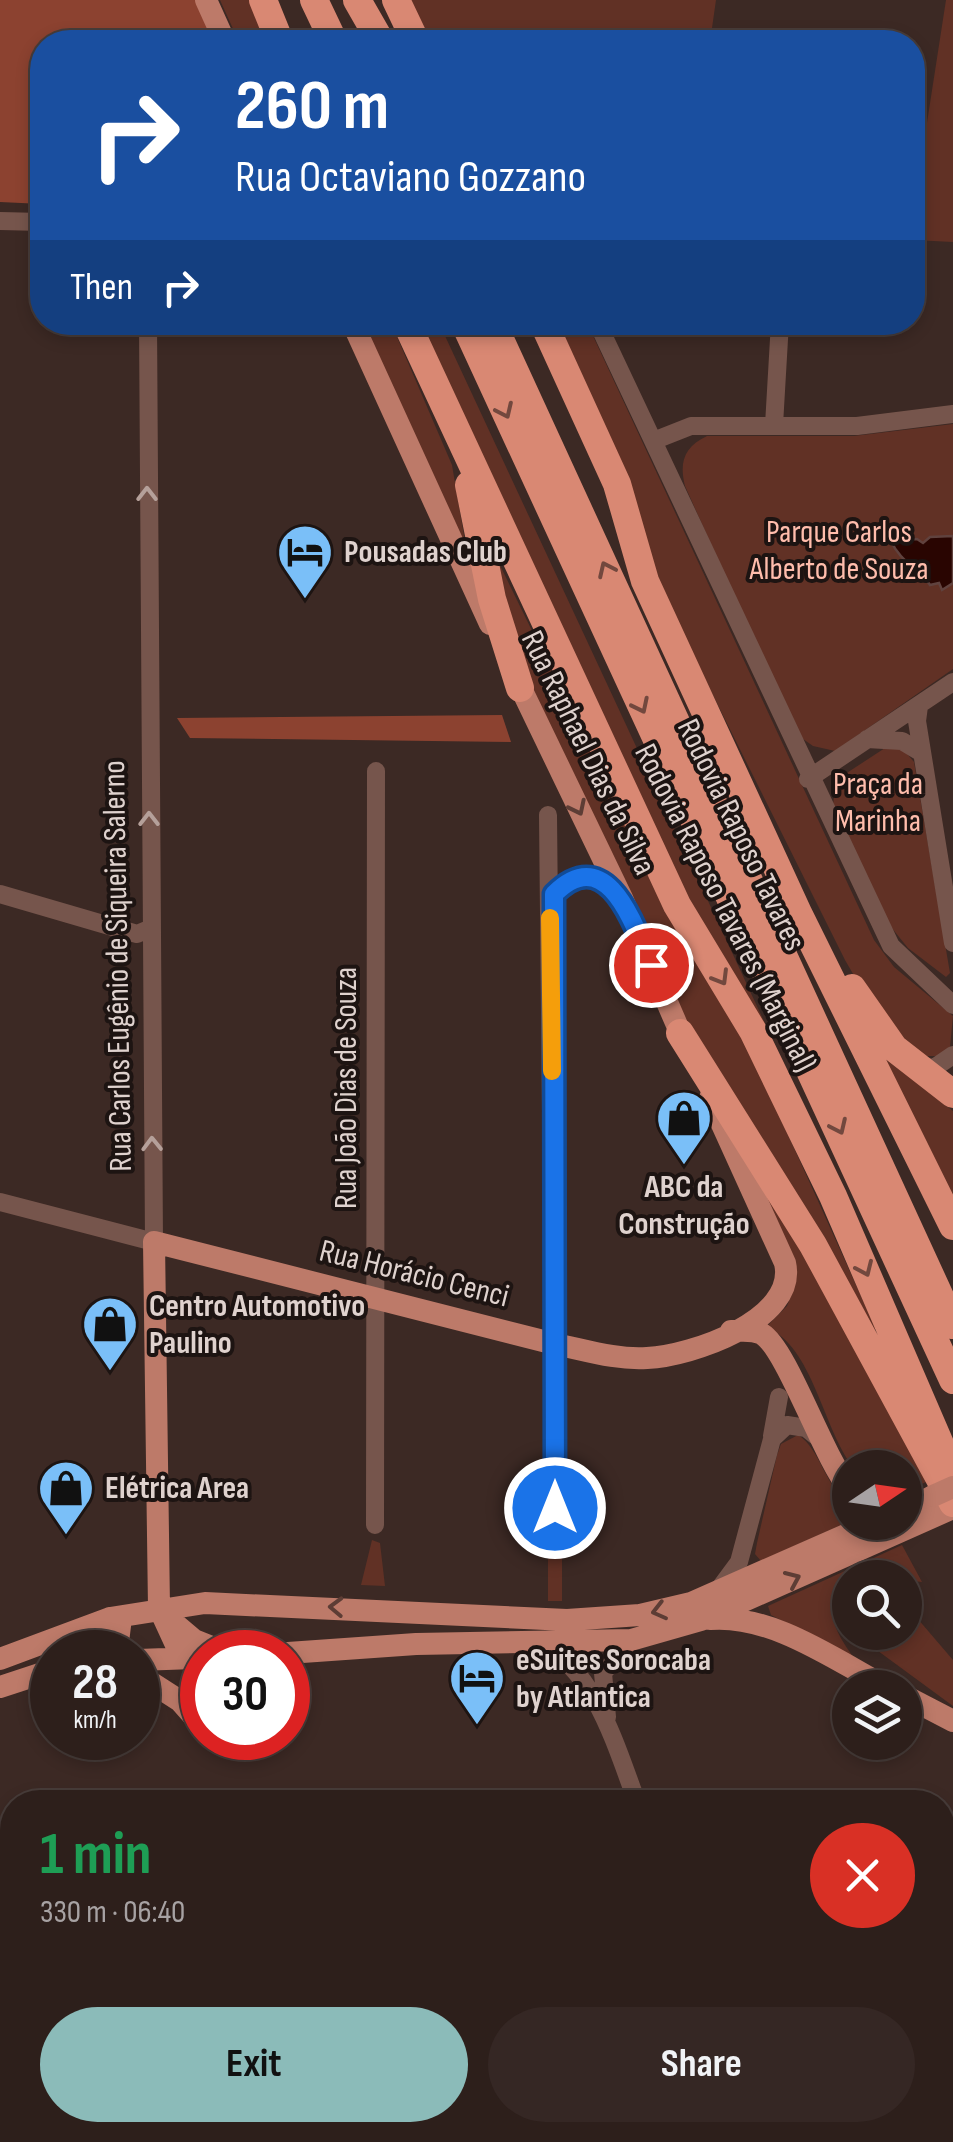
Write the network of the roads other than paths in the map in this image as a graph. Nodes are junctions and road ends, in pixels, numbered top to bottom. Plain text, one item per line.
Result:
1 (206, 0) edge
2 (262, 0) edge
3 (314, 0) edge
4 (343, 0) edge
5 (357, 0) edge
6 (396, 0) edge
7 (220, 30) edge
8 (275, 30) edge
9 (328, 30) edge
10 (357, 30) edge
11 (374, 30) edge
12 (410, 30) edge
13 (0, 221) edge
14 (30, 222) edge
15 (148, 335) edge
16 (358, 335) edge
17 (412, 335) edge
18 (470, 335) edge
19 (498, 335) edge
20 (540, 335) edge
21 (549, 335) edge
22 (603, 335) edge
23 (779, 335) edge
24 (571, 384) junction
25 (441, 398) junction
26 (952, 413) edge
27 (774, 425) junction
28 (653, 441) junction
29 (953, 682) edge
30 (520, 688) junction
31 (919, 706) junction
32 (868, 739) junction
33 (922, 753) junction
34 (733, 768) junction
35 (376, 771) dead end
36 (808, 778) junction
37 (548, 815) dead end
38 (0, 894) edge
39 (622, 898) junction
40 (550, 911) junction
41 (149, 926) junction
42 (953, 943) edge
43 (928, 982) junction
44 (953, 990) edge
45 (953, 1005) edge
46 (680, 1033) junction
47 (953, 1055) edge
48 (911, 1064) junction
49 (953, 1094) edge
50 (0, 1202) edge
51 (953, 1226) edge
52 (154, 1242) junction
53 (196, 1251) junction
54 (154, 1281) junction
55 (374, 1296) junction
56 (953, 1325) edge
57 (732, 1332) junction
58 (555, 1344) junction
59 (953, 1380) edge
60 (816, 1436) junction
61 (832, 1461) edge
62 (953, 1474) edge
63 (946, 1502) edge
64 (555, 1508) dead end
65 (375, 1526) dead end
66 (853, 1540) edge
67 (849, 1543) junction
68 (719, 1590) junction
69 (159, 1608) junction
70 (110, 1618) junction
71 (702, 1620) junction
72 (120, 1630) edge
73 (180, 1630) edge
74 (180, 1640) edge
75 (630, 1640) junction
76 (541, 1643) junction
77 (310, 1651) edge
78 (0, 1659) edge
79 (851, 1670) edge
80 (922, 1705) edge
81 (953, 1721) edge
82 (610, 1732) junction
83 (633, 1790) edge

1 - 7 main road
2 - 8 highway
3 - 9 highway
4 - 10 highway
5 - 11 highway
6 - 12 highway
13 - 14 street
41 -> 15 street, Rua Carlos Eugênio de Siqueira Salerno
16 - 30 main road, Rua Raphael Dias da Silva
17 - 25 highway, Rodovia Raposo Tavares (Marginal)
18 -> 59 highway, Rodovia Raposo Tavares
56 -> 19 highway, Rodovia Raposo Tavares
20 - 24 highway
21 - 24 highway, Rodovia Raposo Tavares (Marginal)
22 - 28 street
23 - 27 street
24 - 34 highway, Rodovia Raposo Tavares (Marginal)
25 - 30 highway
25 -> 62 highway, Rodovia Raposo Tavares (Marginal)
26 - 27 street
27 - 28 street
28 - 36 street
29 - 31 street
30 -> 39 main road, Rua Raphael Dias da Silva
31 - 32 street
31 - 33 street
32 - 33 street
32 - 36 street
33 - 42 street
34 - 48 highway
34 - 51 highway, Rodovia Raposo Tavares (Marginal)
35 - 55 street, Rua João Dias de Souza
36 - 43 street
37 - 40 street
38 - 41 street
39 - 40 street
39 - 46 main road, Rua Raphael Dias da Silva
40 - 58 street
52 -> 41 street, Rua Carlos Eugênio de Siqueira Salerno
43 - 44 street
43 - 45 street
46 - 57 main road, Rua Raphael Dias da Silva
46 - 63 highway
47 - 48 street
48 - 49 highway
50 - 52 street, Rua Horácio Cenci
52 - 53 main road, Rua Horácio Cenci
52 - 54 main road, Rua Carlos Eugênio de Siqueira Salerno
53 - 54 main road
53 - 55 main road, Rua Horácio Cenci
54 - 69 main road, Rua Carlos Eugênio de Siqueira Salerno
55 - 58 main road, Rua Horácio Cenci
55 - 65 street, Rua João Dias de Souza
57 - 58 main road, Rua Horácio Cenci
57 - 60 main road
58 - 64 street
60 - 61 main road
60 - 68 street
63 - 67 main road
66 - 67 main road
67 - 68 main road
71 -> 67 main road
68 -> 69 main road
69 - 70 main road
69 - 73 main road
69 - 74 main road
70 - 72 main road
70 - 78 main road
71 - 75 main road
71 - 79 main road
75 - 76 main road
75 - 82 street
76 - 77 main road
76 - 82 street
80 - 81 main road
82 - 83 street

